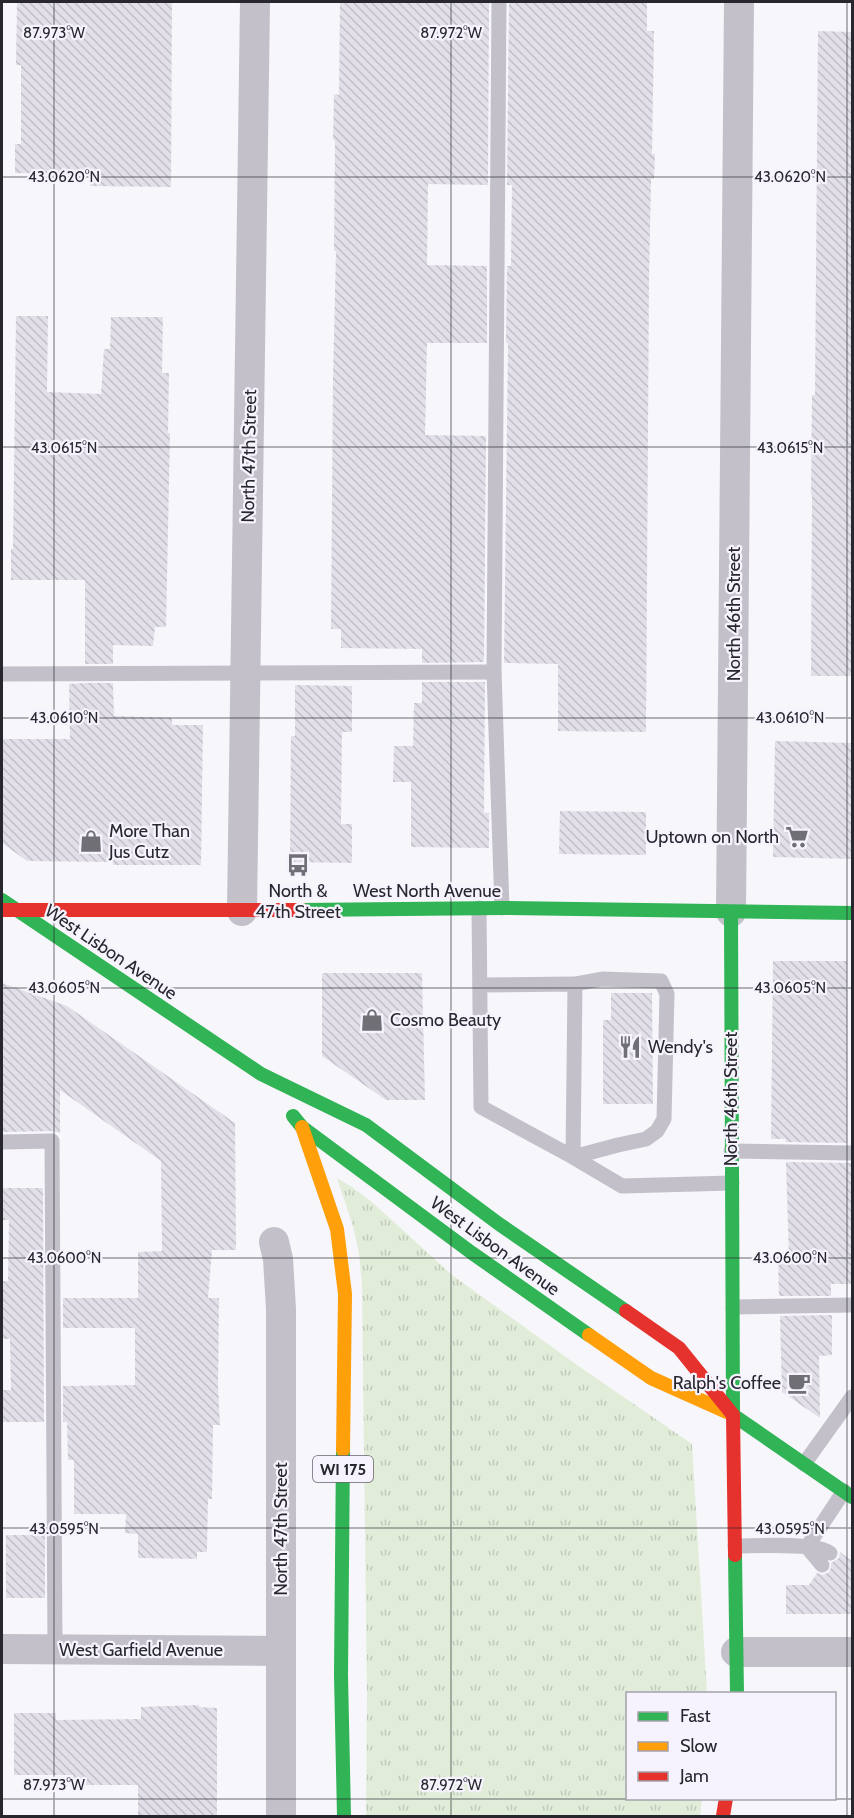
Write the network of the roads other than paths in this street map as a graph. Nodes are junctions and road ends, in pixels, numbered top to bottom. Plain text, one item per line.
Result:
1 (255, 2) edge
2 (499, 2) edge
3 (739, 2) edge
4 (494, 672) junction
5 (2, 674) edge
6 (245, 674) junction
7 (2, 900) edge
8 (479, 908) junction
9 (502, 908) junction
10 (2, 910) edge
11 (16, 910) junction
12 (242, 911) junction
13 (730, 912) junction
14 (852, 913) edge
15 (575, 984) junction
16 (480, 985) junction
17 (261, 1074) junction
18 (302, 1127) junction
19 (2, 1142) edge
20 (731, 1151) junction
21 (852, 1153) edge
22 (573, 1157) junction
23 (732, 1183) junction
24 (274, 1242) dead end
25 (852, 1305) edge
26 (733, 1307) junction
27 (852, 1397) edge
28 (733, 1415) junction
29 (804, 1464) junction
30 (848, 1494) edge
31 (735, 1546) junction
32 (807, 1547) junction
33 (826, 1559) dead end
34 (2, 1649) edge
35 (55, 1649) junction
36 (281, 1651) junction
37 (736, 1652) junction
38 (852, 1652) edge
39 (737, 1692) edge
40 (726, 1800) edge
41 (738, 1800) edge
42 (281, 1816) edge
43 (344, 1816) edge
44 (723, 1816) edge
45 (738, 1816) edge

1 - 6 street, North 47th Street
2 - 4 lane
3 - 13 street, North 46th Street
4 - 6 lane
4 - 9 lane
5 - 6 lane
6 - 12 street, North 47th Street
7 - 11 main road, West Lisbon Avenue / WI 175
8 - 9 main road, West North Avenue
8 - 12 main road, West North Avenue
8 - 16 lane
9 - 13 main road, West North Avenue
10 - 11 main road, West North Avenue
11 - 12 main road, West North Avenue
11 - 17 main road, West Lisbon Avenue / WI 175
13 - 14 main road, West North Avenue
13 - 20 main road, North 46th Street
15 - 16 lane
15 - 22 lane
15 - 22 lane
16 - 22 lane
17 - 18 main road, West Lisbon Avenue / WI 175
17 - 28 main road, West Lisbon Avenue / WI 175
18 - 28 main road, West Lisbon Avenue
18 - 43 main road, WI 175
19 - 35 lane
20 - 21 lane
20 - 23 main road, North 46th Street
22 - 23 lane
23 - 26 main road, North 46th Street
24 - 36 street, North 47th Street
25 - 26 lane
26 - 28 main road, North 46th Street
27 - 29 lane
28 - 29 main road, West Lisbon Avenue
28 - 31 main road, North 46th Street
29 - 30 main road, West Lisbon Avenue
30 - 32 lane
31 - 32 lane
31 - 37 main road, North 46th Street
32 - 33 lane
34 - 35 street, West Garfield Avenue
35 - 36 street, West Garfield Avenue
36 - 42 street, North 47th Street
37 - 38 street
37 - 39 main road, North 46th Street
40 - 44 main road
41 - 45 street

